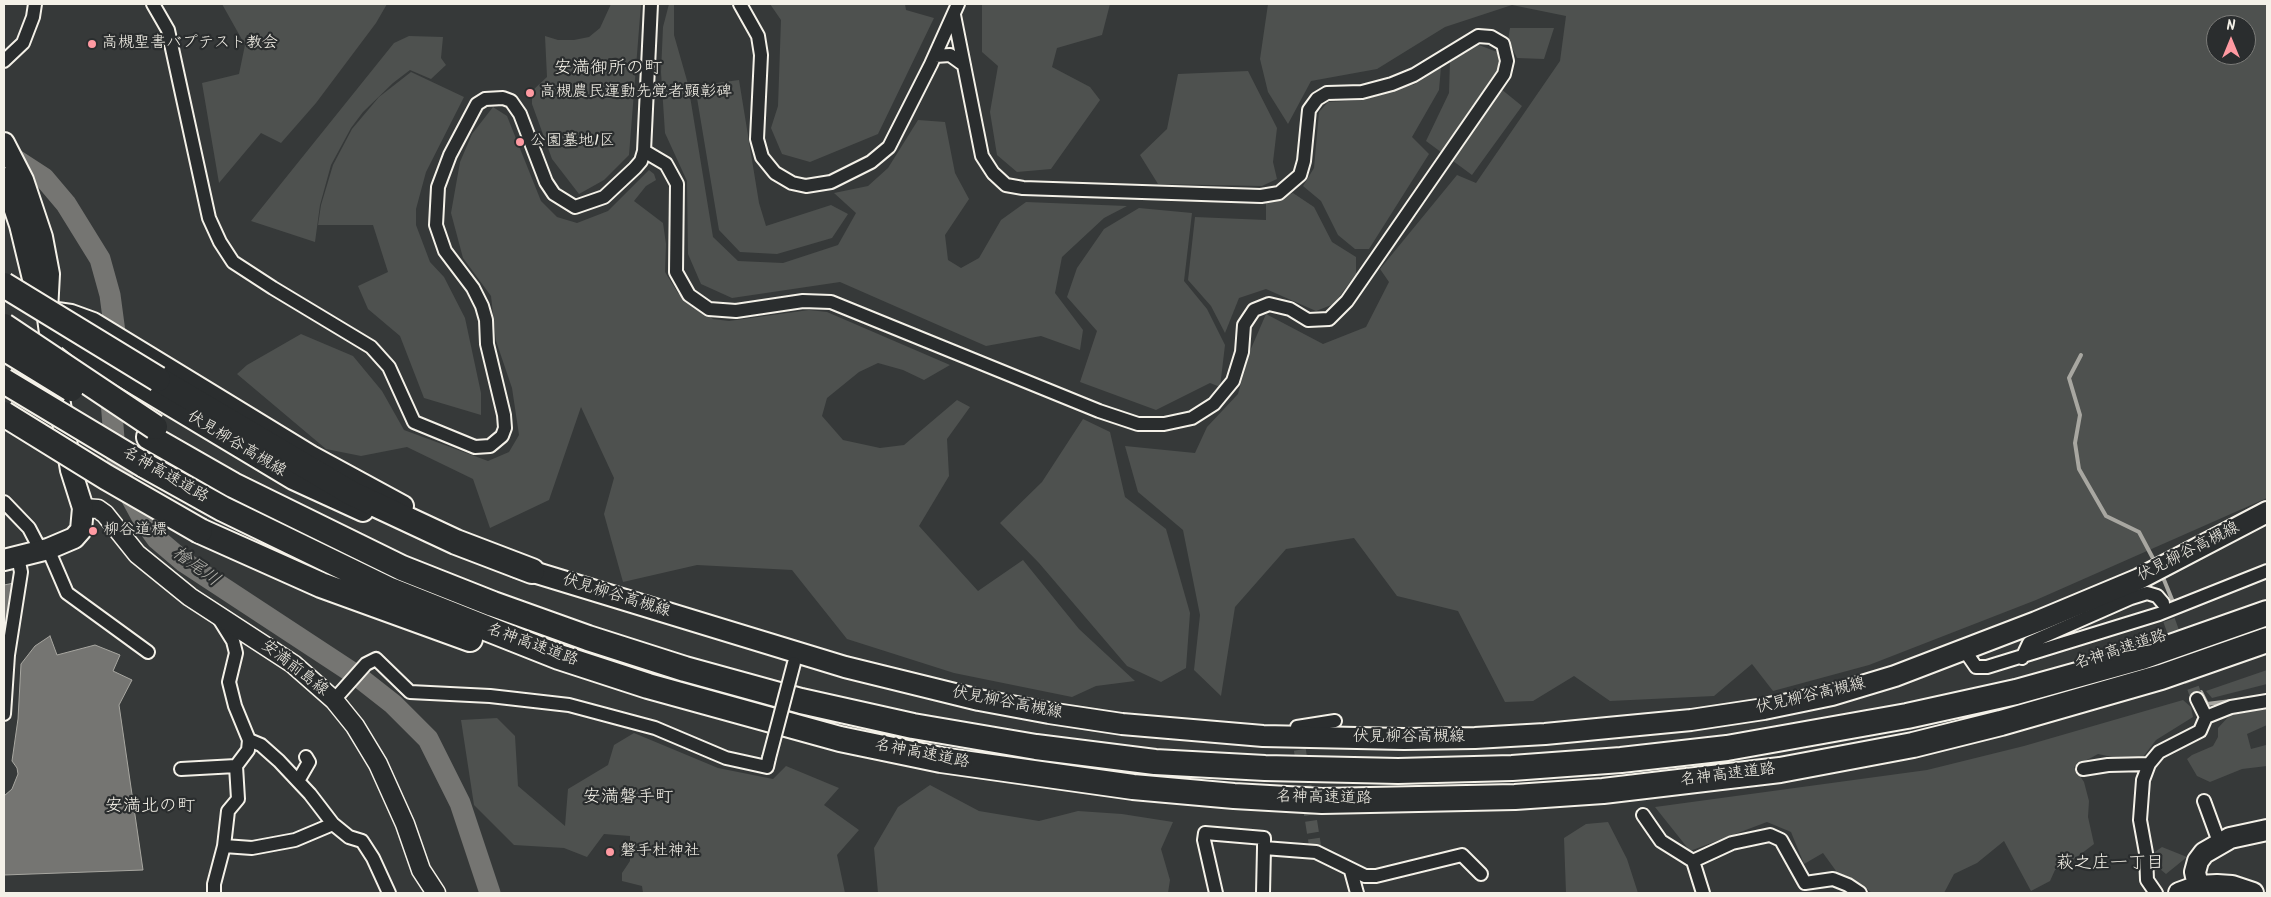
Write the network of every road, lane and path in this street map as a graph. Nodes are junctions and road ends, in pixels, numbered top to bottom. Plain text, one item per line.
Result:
1 (35, 4) edge
2 (153, 4) edge
3 (651, 4) edge
4 (740, 4) edge
5 (956, 10) edge
6 (935, 56) junction
7 (4, 60) edge
8 (964, 65) junction
9 (4, 143) edge
10 (644, 151) junction
11 (4, 178) edge
12 (8, 205) edge
13 (4, 285) edge
14 (4, 296) edge
15 (47, 311) junction
16 (4, 326) edge
17 (4, 348) edge
18 (4, 381) edge
19 (4, 414) edge
20 (152, 432) junction
21 (4, 502) edge
22 (83, 508) junction
23 (2267, 512) edge
24 (44, 550) junction
25 (11, 559) edge
26 (532, 571) junction
27 (2267, 571) edge
28 (2267, 597) edge
29 (2162, 602) dead end
30 (2267, 613) edge
31 (217, 615) junction
32 (2267, 640) edge
33 (1965, 651) junction
34 (2267, 651) edge
35 (148, 652) dead end
36 (795, 657) junction
37 (2022, 658) junction
38 (338, 696) junction
39 (2197, 699) tunnel mouth
40 (2267, 701) edge
41 (4, 714) edge
42 (2206, 717) junction
43 (1335, 721) dead end
44 (1297, 727) dead end
45 (1825, 731) junction
46 (249, 740) junction
47 (1913, 745) junction
48 (306, 756) dead end
49 (2149, 764) junction
50 (236, 766) junction
51 (181, 769) dead end
52 (2083, 769) dead end
53 (298, 781) junction
54 (1322, 801) junction
55 (2204, 801) dead end
56 (1643, 815) dead end
57 (333, 824) junction
58 (2267, 830) edge
59 (2219, 842) junction
60 (224, 846) junction
61 (1264, 848) junction
62 (1693, 860) junction
63 (1351, 871) junction
64 (1481, 874) dead end
65 (2198, 886) junction
66 (1819, 888) edge
67 (214, 893) edge
68 (389, 893) edge
69 (436, 893) edge
70 (1216, 893) edge
71 (1263, 893) edge
72 (1357, 893) edge
73 (1703, 893) edge
74 (1860, 893) edge
75 (2156, 893) edge
76 (2179, 893) edge
77 (2254, 893) edge

1 - 7 street
2 - 10 street
3 - 10 street
4 - 6 street
5 - 6 street
5 - 8 street
6 - 8 street
8 - 10 street
9 - 15 main road, 伏見柳谷高槻線
11 - 12 main road, 伏見柳谷高槻線
12 - 15 main road, 伏見柳谷高槻線
13 - 26 highway, bridge
14 - 15 street
15 - 22 main road, 伏見柳谷高槻線
15 - 26 main road, 伏見柳谷高槻線
15 - 26 main road, 伏見柳谷高槻線
16 - 20 highway, bridge
17 - 20 highway, 名神高速道路, bridge
18 - 54 highway, 名神高速道路, bridge
19 - 54 highway, bridge
20 - 45 highway, 名神高速道路
21 - 24 street
22 - 24 main road, 伏見柳谷高槻線
22 - 31 main road, 安満前島線
23 - 33 main road, 伏見柳谷高槻線
24 - 25 main road, 伏見柳谷高槻線
24 - 35 street
25 - 41 street
26 - 36 main road, 伏見柳谷高槻線
27 - 37 street
28 - 45 highway, 名神高速道路
29 - 37 street
30 - 45 highway, 名神高速道路
31 - 38 main road, 安満前島線
31 - 46 street
32 - 47 highway, 名神高速道路
33 - 36 main road, 伏見柳谷高槻線
33 - 37 street
34 - 47 highway, 名神高速道路
36 - 38 street, bridge
38 - 69 main road, 安満前島線
39 - 42 street
40 - 42 street
42 - 49 street
43 - 44 street
46 - 50 street
46 - 53 street
47 - 54 highway, 名神高速道路
48 - 53 street
49 - 52 street
49 - 75 street
50 - 51 street
50 - 60 street
53 - 57 street
55 - 59 street
56 - 62 street
57 - 60 street
57 - 68 street
58 - 59 main road
59 - 65 main road
60 - 67 street
61 - 63 street
61 - 70 street
61 - 71 street
62 - 66 street
62 - 73 street
63 - 64 street
63 - 72 street
65 - 76 main road
65 - 77 main road
66 - 74 street

